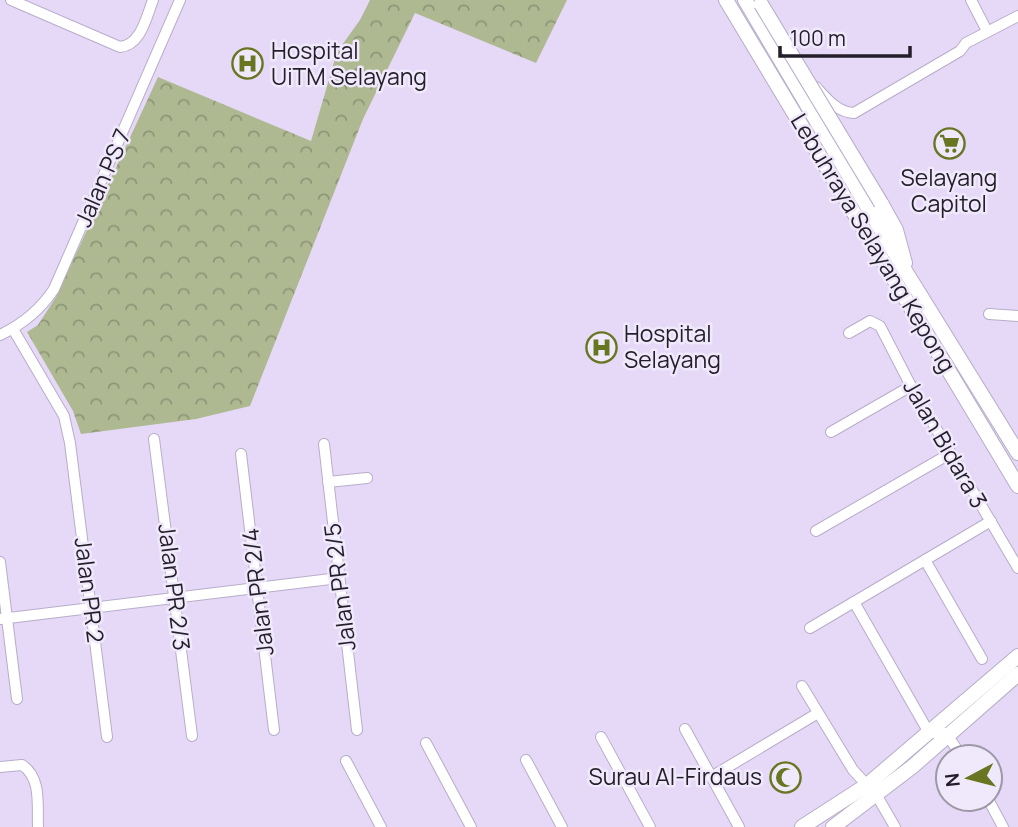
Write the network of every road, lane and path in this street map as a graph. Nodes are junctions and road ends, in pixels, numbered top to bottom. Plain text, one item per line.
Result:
1 (11, 0) edge
2 (153, 0) edge
3 (180, 0) edge
4 (726, 0) edge
5 (745, 0) edge
6 (759, 0) edge
7 (971, 0) edge
8 (1018, 16) edge
9 (987, 31) junction
10 (785, 67) junction
11 (905, 272) junction
12 (989, 314) dead end
13 (1018, 316) edge
14 (26, 318) junction
15 (13, 329) junction
16 (849, 332) dead end
17 (0, 337) edge
18 (22, 344) junction
19 (911, 386) junction
20 (831, 432) dead end
21 (154, 439) dead end
22 (324, 444) dead end
23 (951, 453) junction
24 (1018, 453) edge
25 (241, 454) dead end
26 (367, 478) dead end
27 (328, 482) junction
28 (1018, 486) edge
29 (991, 522) junction
30 (816, 531) dead end
31 (925, 560) junction
32 (0, 562) edge
33 (1018, 568) edge
34 (339, 578) junction
35 (257, 588) junction
36 (175, 597) junction
37 (854, 602) junction
38 (91, 607) junction
39 (4, 618) edge
40 (810, 628) dead end
41 (1018, 656) edge
42 (982, 659) dead end
43 (1018, 674) edge
44 (802, 686) dead end
45 (17, 699) dead end
46 (818, 713) junction
47 (685, 729) dead end
48 (274, 730) dead end
49 (357, 730) dead end
50 (928, 731) junction
51 (948, 735) junction
52 (192, 736) dead end
53 (107, 737) dead end
54 (601, 737) dead end
55 (426, 743) dead end
56 (953, 743) edge
57 (346, 761) dead end
58 (526, 761) dead end
59 (0, 767) edge
60 (711, 777) junction
61 (872, 791) junction
62 (38, 827) edge
63 (381, 827) edge
64 (471, 827) edge
65 (562, 827) edge
66 (650, 827) edge
67 (739, 827) edge
68 (802, 827) edge
69 (833, 827) edge
70 (895, 827) edge

1 - 2 street
3 - 14 street, Jalan PS 7
4 - 28 main road, Lebuhraya Selayang Kepong
5 - 10 main road, Lebuhraya Selayang Kepong
6 - 11 main road, bridge
7 - 9 street
8 - 9 street
9 - 10 street
10 - 11 main road, Lebuhraya Selayang Kepong
11 - 24 main road, Lebuhraya Selayang Kepong
12 - 13 street
14 - 15 street, Jalan PS 7
14 - 18 street
15 - 17 street, Jalan PS 7
15 - 18 street, Jalan PR 2
16 - 19 street, Jalan Bidara 3
17 - 18 street
18 - 38 street, Jalan PR 2
19 - 20 street
19 - 23 street, Jalan Bidara 3
21 - 36 street, Jalan PR 2/3
22 - 27 street, Jalan PR 2/5
23 - 29 street, Jalan Bidara 3
23 - 30 street
25 - 35 street, Jalan PR 2/4
26 - 27 street
27 - 34 street, Jalan PR 2/5
29 - 31 street
29 - 33 street, Jalan Bidara 3
31 - 37 street
31 - 42 street
32 - 39 street
34 - 35 street
34 - 49 street, Jalan PR 2/5
35 - 36 street
35 - 48 street, Jalan PR 2/4
36 - 38 street
36 - 52 street, Jalan PR 2/3
37 - 40 street
37 - 50 street
38 - 39 street
38 - 53 street, Jalan PR 2
39 - 45 street
41 - 50 main road
43 - 51 main road
44 - 46 street
46 - 60 street
46 - 61 street
47 - 60 street
50 - 51 street
50 - 61 main road
51 - 56 street
51 - 61 main road
54 - 66 street
55 - 64 street
57 - 63 street
58 - 65 street
59 - 62 street
60 - 67 street
61 - 68 main road
61 - 69 main road
61 - 70 street

